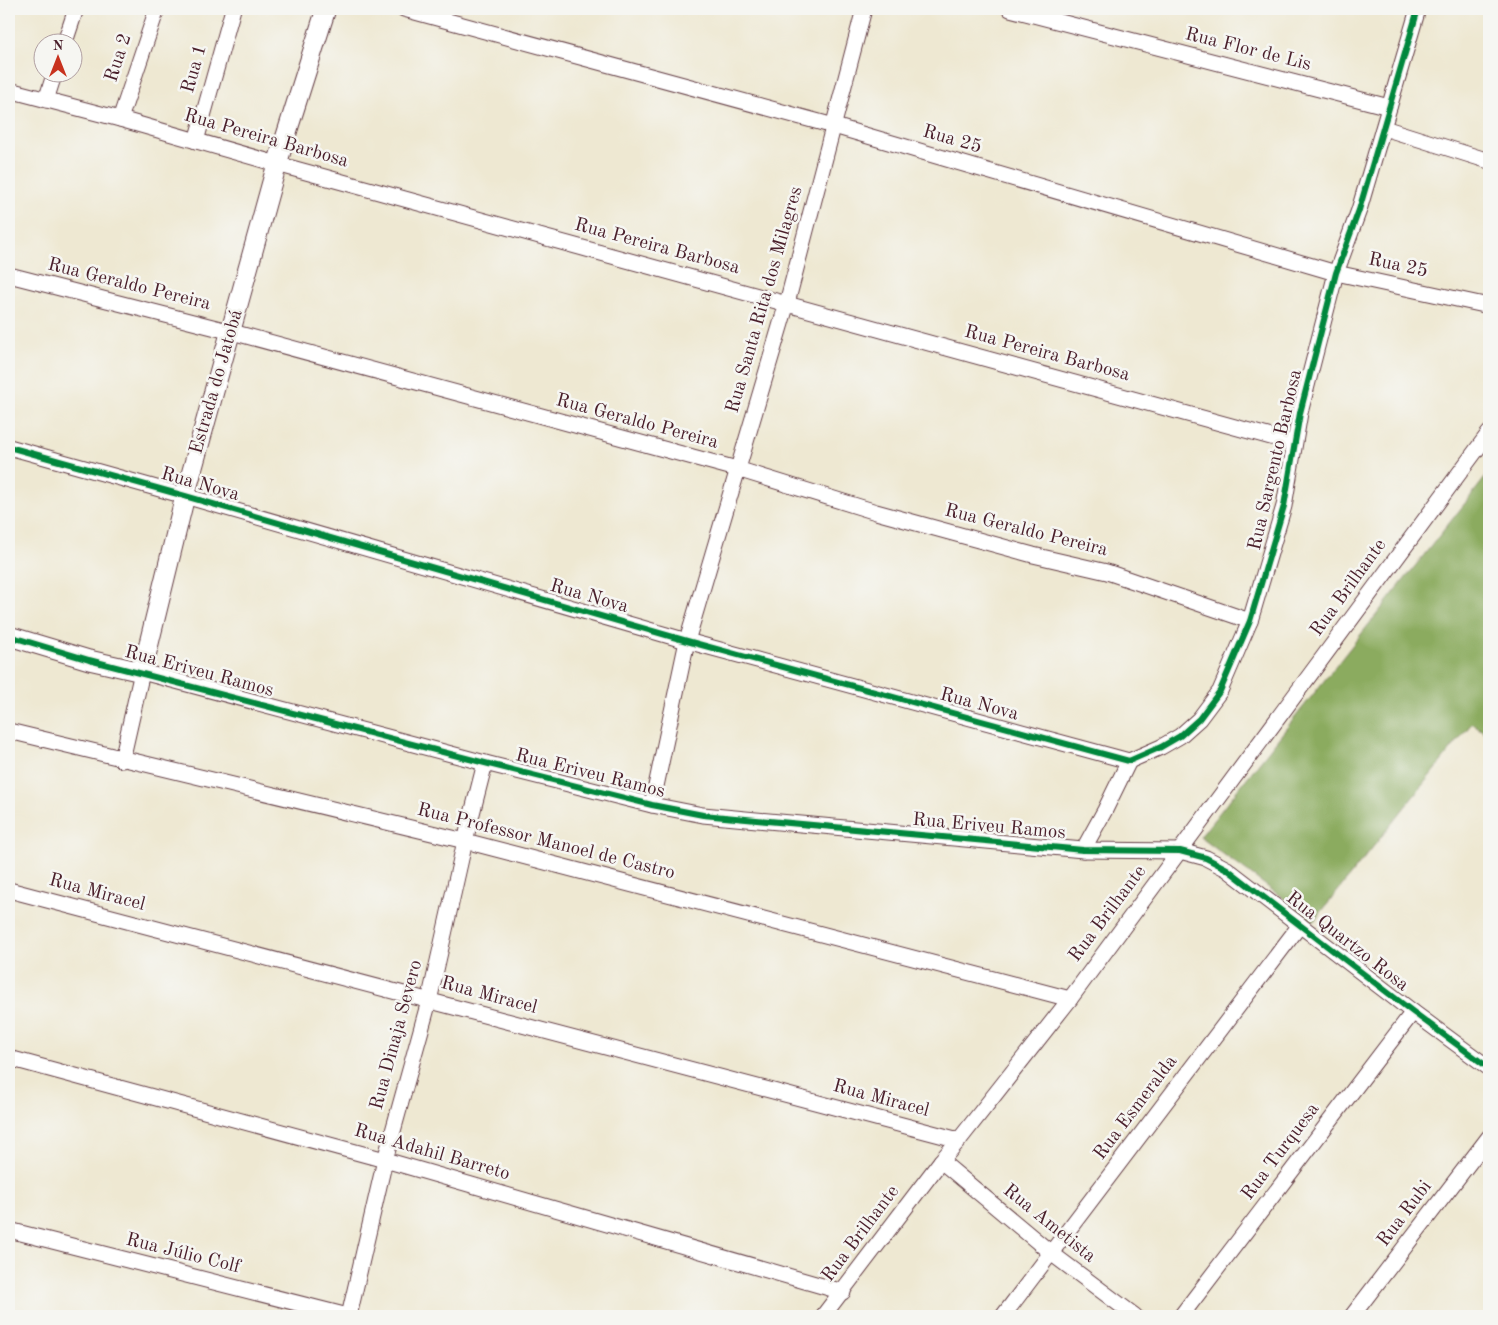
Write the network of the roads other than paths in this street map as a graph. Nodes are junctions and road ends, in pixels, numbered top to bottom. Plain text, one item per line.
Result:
1 (76, 9) edge
2 (157, 9) edge
3 (233, 9) edge
4 (326, 9) edge
5 (404, 9) edge
6 (864, 9) edge
7 (1010, 9) edge
8 (1418, 9) edge
9 (68, 32) edge
10 (52, 82) edge
11 (9, 90) edge
12 (46, 100) junction
13 (1389, 107) junction
14 (120, 119) junction
15 (834, 126) junction
16 (1384, 128) junction
17 (196, 140) junction
18 (1489, 161) edge
19 (277, 164) junction
20 (1336, 273) junction
21 (9, 275) edge
22 (786, 303) junction
23 (1489, 306) edge
24 (232, 332) junction
25 (1489, 433) edge
26 (1294, 443) junction
27 (9, 447) edge
28 (736, 469) junction
29 (185, 496) junction
30 (1250, 621) junction
31 (9, 636) edge
32 (687, 641) junction
33 (142, 672) junction
34 (9, 732) edge
35 (122, 760) junction
36 (1129, 761) junction
37 (485, 763) junction
38 (652, 805) junction
39 (465, 840) junction
40 (1083, 850) junction
41 (1180, 851) junction
42 (9, 890) edge
43 (1300, 925) junction
44 (1070, 999) junction
45 (429, 1001) junction
46 (1413, 1012) junction
47 (9, 1058) edge
48 (1489, 1068) edge
49 (1489, 1137) edge
50 (959, 1140) junction
51 (385, 1160) junction
52 (941, 1162) junction
53 (9, 1230) edge
54 (1051, 1253) junction
55 (843, 1292) junction
56 (348, 1316) edge
57 (823, 1316) edge
58 (1004, 1316) edge
59 (1135, 1316) edge
60 (1181, 1316) edge
61 (1352, 1316) edge

1 - 9 street
2 - 14 street, Rua 2
3 - 17 street, Rua 1
4 - 19 street, Estrada do Jatobá
5 - 15 street, Rua 25
6 - 15 street, Rua Santa Rita dos Milagres
7 - 13 street, Rua Flor de Lis
8 - 13 street, Rua Sargento Barbosa
10 - 12 street
11 - 12 street, Rua Pereira Barbosa
12 - 14 street, Rua Pereira Barbosa
13 - 16 street, Rua Sargento Barbosa
14 - 17 street, Rua Pereira Barbosa
15 - 20 street, Rua 25
15 - 22 street, Rua Santa Rita dos Milagres
16 - 18 street
16 - 20 street, Rua Sargento Barbosa
17 - 19 street, Rua Pereira Barbosa
19 - 22 street, Rua Pereira Barbosa
19 - 24 street, Estrada do Jatobá
20 - 23 street, Rua 25
20 - 26 street, Rua Sargento Barbosa
21 - 24 street, Rua Geraldo Pereira
22 - 26 street, Rua Pereira Barbosa
22 - 28 street, Rua Santa Rita dos Milagres
24 - 28 street, Rua Geraldo Pereira
24 - 29 street, Estrada do Jatobá
25 - 41 street, Rua Brilhante
26 - 30 street, Rua Sargento Barbosa
27 - 29 street, Rua Nova
28 - 30 street, Rua Geraldo Pereira
28 - 32 street, Rua Santa Rita dos Milagres
29 - 32 street, Rua Nova
29 - 33 street, Estrada do Jatobá
30 - 36 street, Rua Sargento Barbosa
31 - 33 street, Rua Eriveu Ramos
32 - 36 street, Rua Nova
32 - 38 street, Rua Santa Rita dos Milagres
33 - 35 street, Estrada do Jatobá
33 - 37 street, Rua Eriveu Ramos
34 - 35 street, Rua Professor Manoel de Castro
35 - 39 street, Rua Professor Manoel de Castro
36 - 40 street
37 - 38 street, Rua Eriveu Ramos
37 - 39 street, Rua Dinaja Severo
38 - 40 street, Rua Eriveu Ramos
39 - 44 street, Rua Professor Manoel de Castro
39 - 45 street, Rua Dinaja Severo
40 - 41 street, Rua Eriveu Ramos
41 - 43 street, Rua Quartzo Rosa
41 - 44 street, Rua Brilhante
42 - 45 street, Rua Miracel
43 - 46 street, Rua Quartzo Rosa
43 - 54 street, Rua Esmeralda
44 - 50 street, Rua Brilhante
45 - 50 street, Rua Miracel
45 - 51 street, Rua Dinaja Severo
46 - 48 street, Rua Quartzo Rosa
46 - 60 street, Rua Turquesa
47 - 51 street, Rua Adahil Barreto
49 - 61 street, Rua Rubi
50 - 52 street, Rua Brilhante
51 - 55 street, Rua Adahil Barreto
51 - 56 street, Rua Dinaja Severo
52 - 54 street, Rua Ametista
52 - 55 street, Rua Brilhante
53 - 56 street, Rua Júlio Colf
54 - 58 street, Rua Esmeralda
54 - 59 street, Rua Ametista
55 - 57 street, Rua Brilhante

